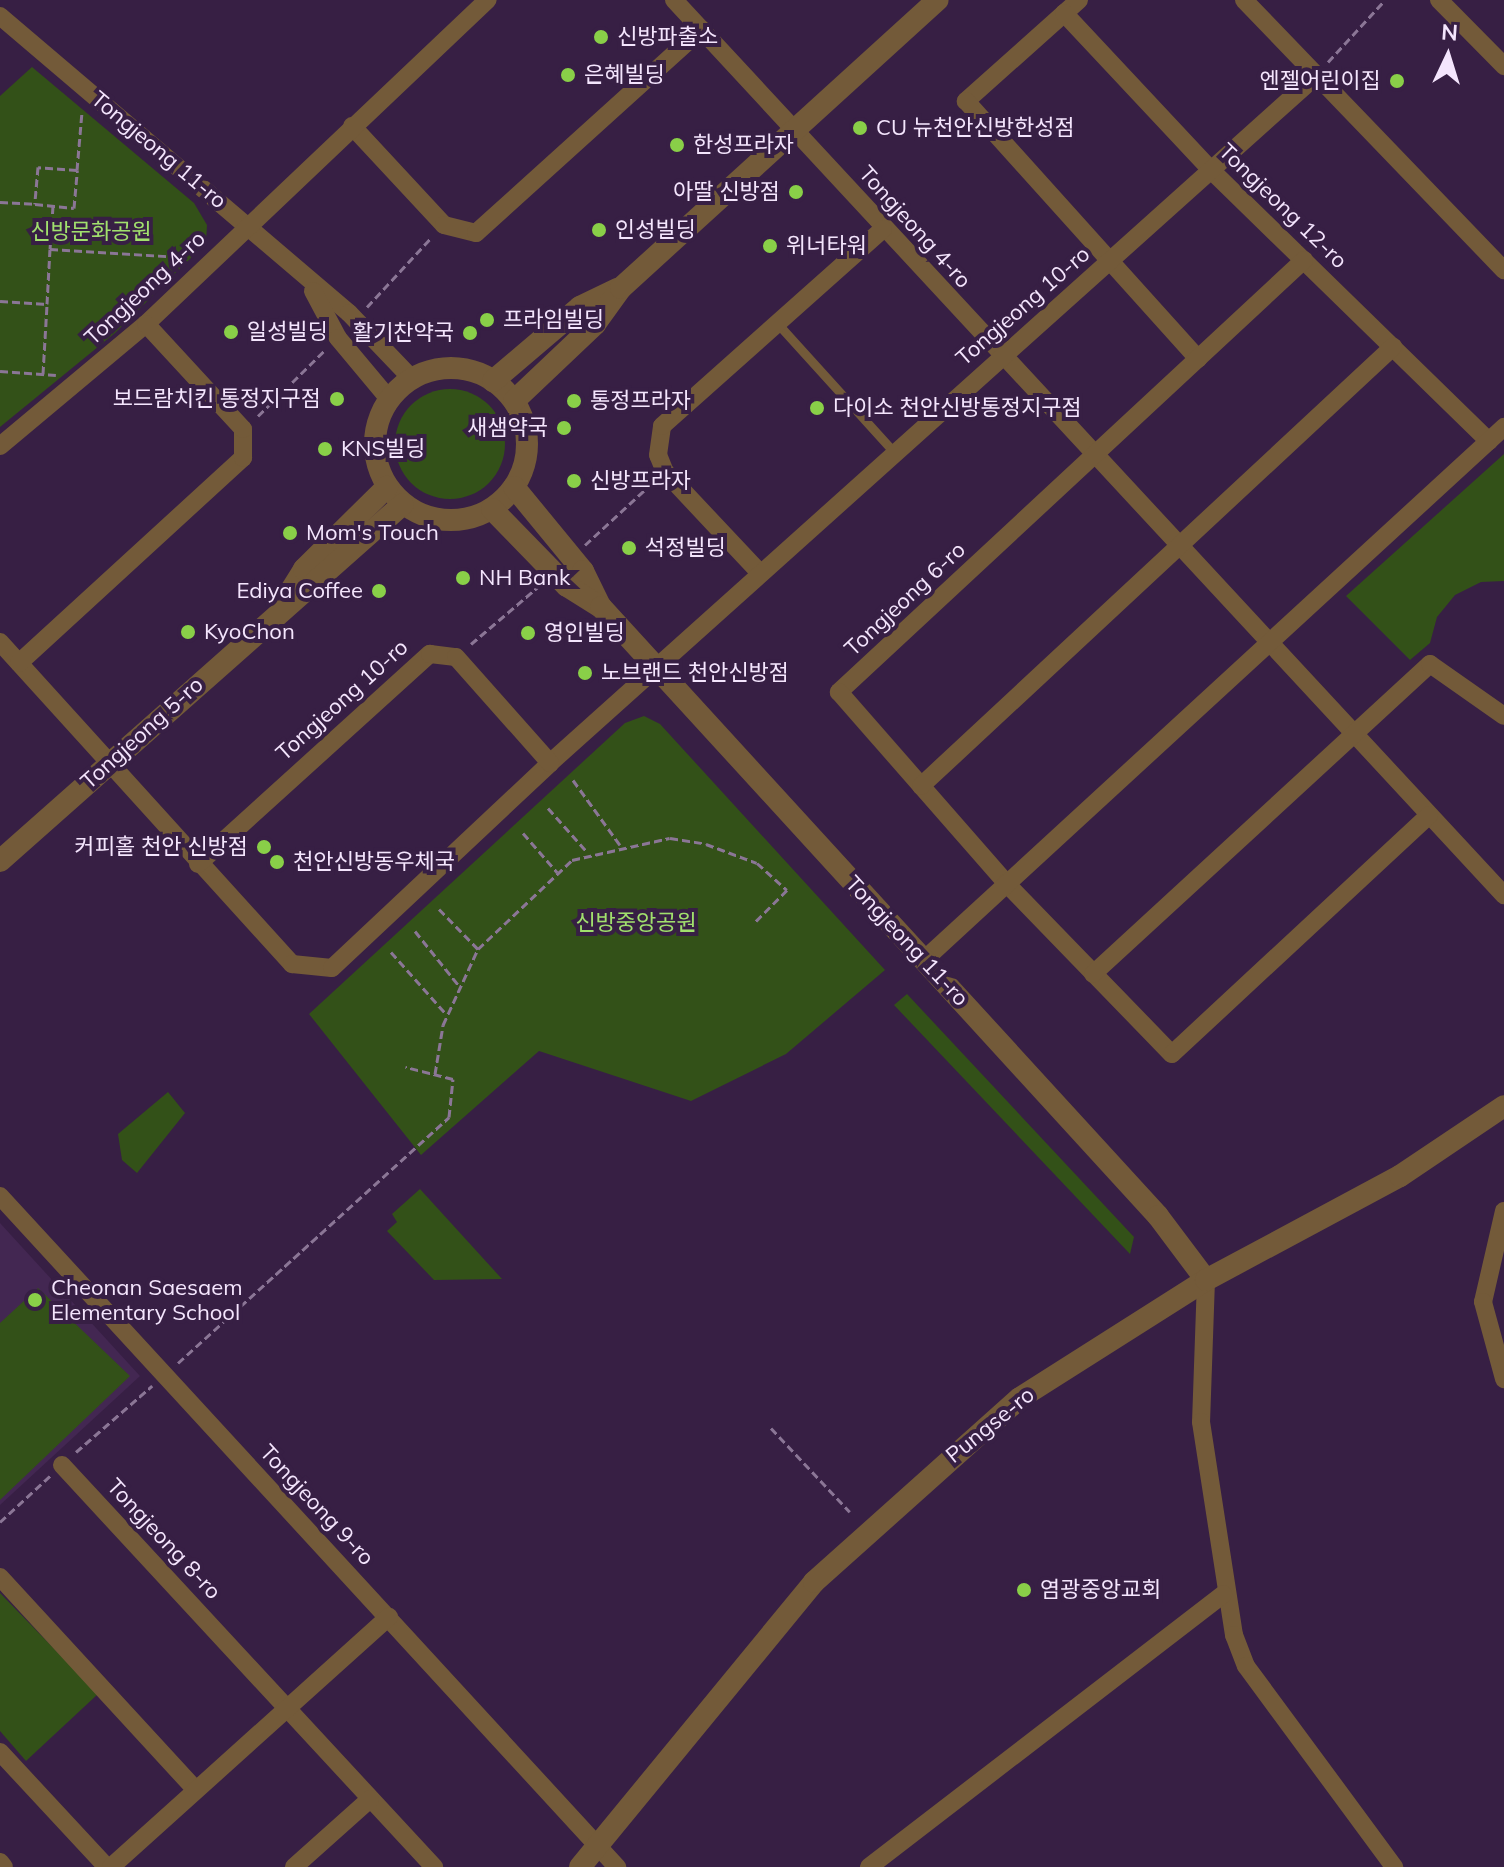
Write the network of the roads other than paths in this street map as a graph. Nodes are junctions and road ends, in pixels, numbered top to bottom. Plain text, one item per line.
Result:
1 (488, 0) edge
2 (674, 0) edge
3 (937, 0) edge
4 (1079, 0) edge
5 (1244, 0) edge
6 (1439, 0) edge
7 (1064, 13) junction
8 (0, 16) edge
9 (702, 29) junction
10 (1504, 66) edge
11 (1316, 76) junction
12 (352, 126) junction
13 (797, 132) junction
14 (1212, 171) junction
15 (247, 224) junction
16 (883, 229) junction
17 (1304, 260) junction
18 (1110, 262) junction
19 (1504, 270) edge
20 (621, 288) junction
21 (312, 289) junction
22 (777, 323) junction
23 (146, 324) junction
24 (1393, 347) junction
25 (1001, 356) junction
26 (1198, 359) junction
27 (412, 379) junction
28 (493, 381) junction
29 (389, 399) junction
30 (514, 401) junction
31 (0, 427) edge
32 (1504, 427) edge
33 (19, 430) junction
34 (1489, 441) junction
35 (0, 446) edge
36 (894, 452) junction
37 (1094, 456) junction
38 (387, 487) junction
39 (514, 487) junction
40 (403, 504) junction
41 (492, 509) junction
42 (1180, 549) junction
43 (760, 573) junction
44 (282, 604) junction
45 (601, 607) junction
46 (0, 642) edge
47 (1265, 642) junction
48 (19, 663) junction
49 (657, 669) junction
50 (1504, 716) edge
51 (1351, 733) junction
52 (550, 763) junction
53 (108, 765) junction
54 (921, 786) junction
55 (1429, 815) junction
56 (0, 861) edge
57 (198, 864) junction
58 (1006, 883) junction
59 (1504, 895) edge
60 (924, 960) junction
61 (1093, 974) junction
62 (1504, 1106) edge
63 (0, 1196) edge
64 (1504, 1211) edge
65 (1206, 1280) junction
66 (1504, 1379) edge
67 (62, 1465) road end
68 (0, 1577) edge
69 (1223, 1594) junction
70 (389, 1617) junction
71 (287, 1708) junction
72 (0, 1752) edge
73 (196, 1790) junction
74 (370, 1799) junction
75 (600, 1846) junction
76 (0, 1862) edge
77 (4, 1867) edge
78 (109, 1867) edge
79 (294, 1867) edge
80 (434, 1867) edge
81 (580, 1867) edge
82 (617, 1867) edge
83 (869, 1867) edge
84 (1394, 1867) edge

1 - 12 street, Tongjeong 4-ro
2 - 9 street, Tongjeong 4-ro
3 - 13 street
4 - 7 street
5 - 11 street
6 - 10 street
7 - 14 street, Tongjeong 12-ro
7 - 18 street
8 - 15 street, Tongjeong 11-ro
9 - 12 street
9 - 13 street, Tongjeong 4-ro
11 - 14 street, Tongjeong 10-ro
11 - 19 street
12 - 15 street, Tongjeong 4-ro
13 - 16 street, Tongjeong 4-ro
13 - 20 street
14 - 17 street, Tongjeong 12-ro
14 - 18 street, Tongjeong 10-ro
15 - 21 street, Tongjeong 11-ro
15 - 23 street, Tongjeong 4-ro
16 - 22 street
16 - 25 street, Tongjeong 4-ro
17 - 24 street, Tongjeong 12-ro
17 - 26 street
18 - 25 street, Tongjeong 10-ro
18 - 26 street
20 - 28 street
20 - 30 street
21 - 27 street
21 - 29 street
22 - 36 lane
22 - 43 street
23 - 33 street, Tongjeong 4-ro
23 - 48 street
24 - 34 street, Tongjeong 12-ro
24 - 42 street
25 - 36 street, Tongjeong 10-ro
25 - 37 street, Tongjeong 4-ro
26 - 37 street
27 - 28 street
27 - 29 street
28 - 30 street
29 - 38 street
30 - 39 street
31 - 33 lane
32 - 34 street
33 - 35 street, Tongjeong 4-ro
34 - 47 street
36 - 43 street, Tongjeong 10-ro
37 - 42 street, Tongjeong 4-ro
37 - 54 street, Tongjeong 6-ro
38 - 40 street
38 - 44 street
39 - 41 street
39 - 45 street
40 - 41 street
40 - 44 street
41 - 45 street
42 - 47 street, Tongjeong 4-ro
42 - 54 street
43 - 49 street, Tongjeong 10-ro
44 - 53 street, Tongjeong 5-ro
45 - 49 street, Tongjeong 11-ro
46 - 48 street, Tongjeong 10-ro
47 - 51 street
47 - 58 street
48 - 53 street, Tongjeong 10-ro
49 - 52 street, Tongjeong 10-ro
49 - 60 street, Tongjeong 11-ro
50 - 51 street
51 - 55 street
51 - 61 street
52 - 57 street, Tongjeong 10-ro
52 - 57 street, Tongjeong 10-ro
53 - 56 street, Tongjeong 5-ro
53 - 57 street, Tongjeong 10-ro
54 - 58 street, Tongjeong 6-ro
55 - 59 street
55 - 61 street, Tongjeong 6-ro
58 - 60 street
58 - 61 street, Tongjeong 6-ro
60 - 65 street, Tongjeong 11-ro
62 - 65 street, Pungse-ro
63 - 70 street, Tongjeong 9-ro
64 - 66 street
65 - 69 street
65 - 75 street, Pungse-ro
67 - 71 street, Tongjeong 8-ro
68 - 73 street
69 - 83 street
69 - 84 street
70 - 71 street
70 - 75 street, Tongjeong 9-ro
71 - 73 street
71 - 74 street, Tongjeong 8-ro
72 - 78 street
73 - 78 street
74 - 79 street
74 - 80 street, Tongjeong 8-ro
75 - 81 street, Pungse-ro
75 - 82 street, Tongjeong 9-ro
76 - 77 street

